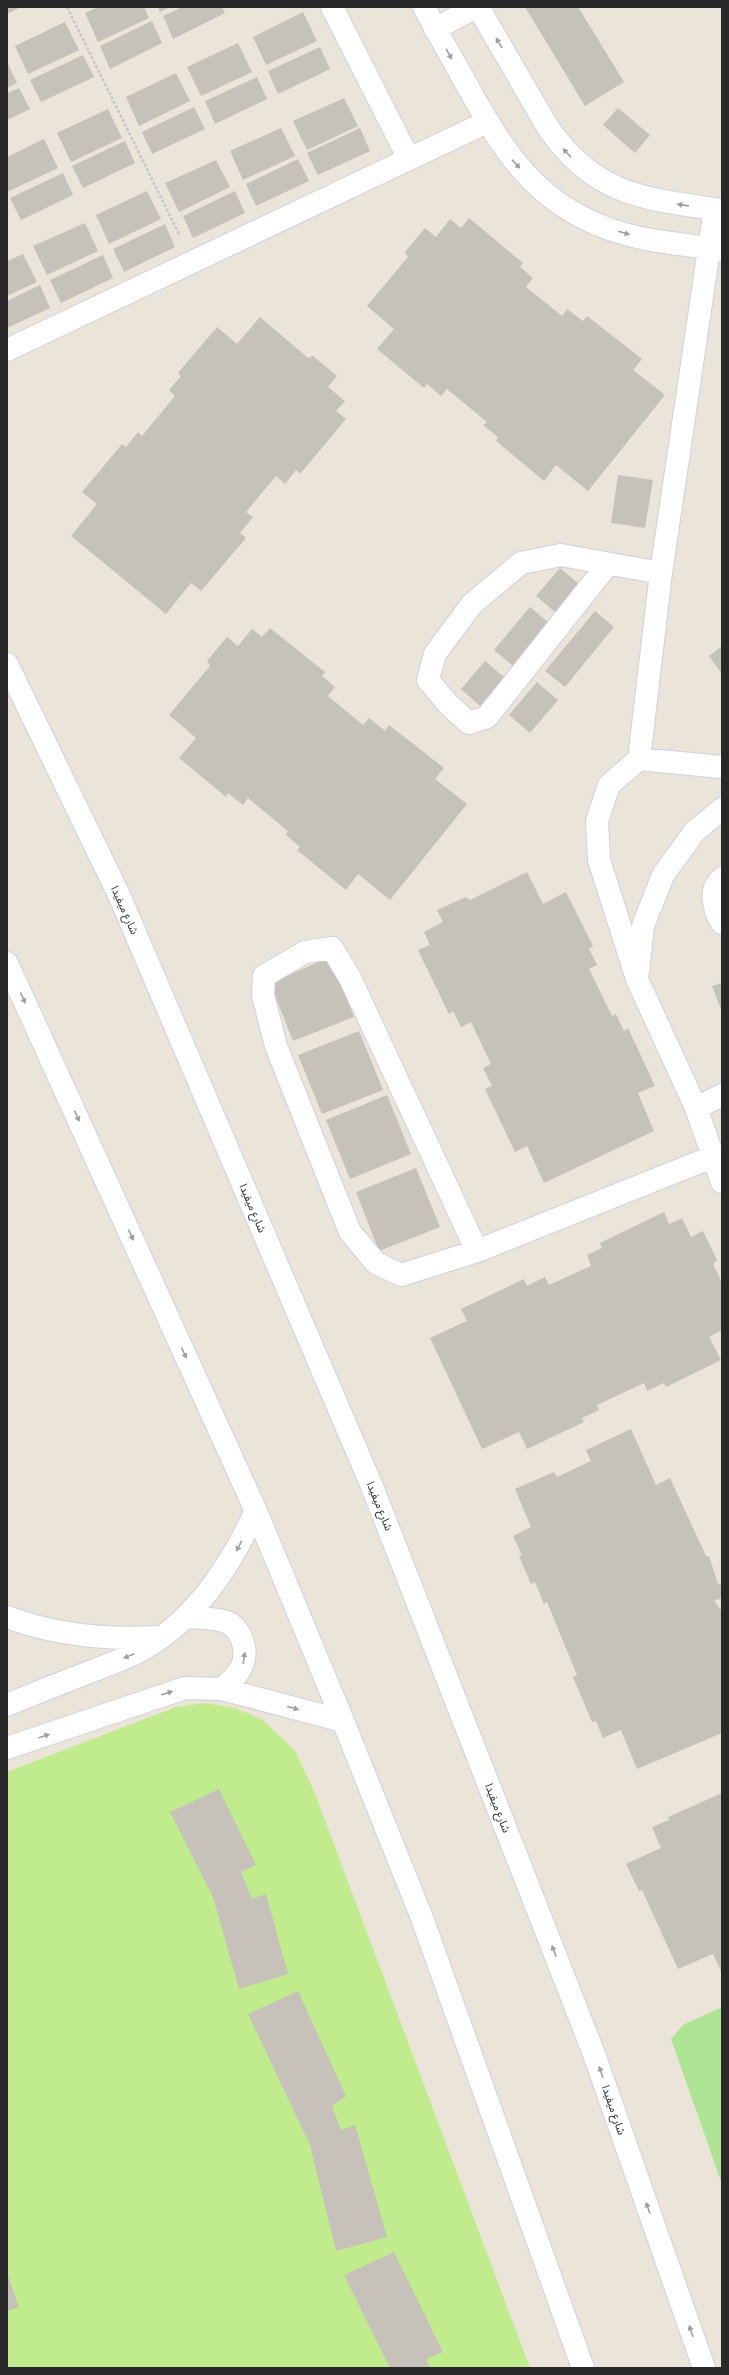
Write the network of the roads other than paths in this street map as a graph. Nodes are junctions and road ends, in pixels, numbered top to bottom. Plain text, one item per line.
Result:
1 (332, 7) edge
2 (424, 7) edge
3 (477, 7) edge
4 (435, 29) junction
5 (487, 122) junction
6 (409, 159) junction
7 (719, 209) edge
8 (716, 249) edge
9 (7, 350) edge
10 (608, 564) junction
11 (661, 573) junction
12 (7, 664) edge
13 (639, 759) junction
14 (722, 767) edge
15 (722, 809) edge
16 (722, 878) edge
17 (722, 923) edge
18 (7, 962) edge
19 (637, 979) junction
20 (722, 1095) edge
21 (696, 1108) junction
22 (712, 1156) junction
23 (722, 1182) edge
24 (477, 1251) junction
25 (256, 1511) junction
26 (7, 1617) edge
27 (186, 1617) junction
28 (162, 1637) junction
29 (222, 1689) junction
30 (7, 1705) edge
31 (343, 1721) junction
32 (7, 1748) edge
33 (583, 2368) edge
34 (704, 2368) edge

1 - 6 street
2 - 4 street
3 - 4 street
7 -> 3 street
4 -> 5 street
5 - 6 street
5 -> 8 street
6 - 9 street
7 - 8 street
8 - 11 street
10 - 10 street
10 - 11 street
11 - 13 street
34 -> 12 street, شارع ميفيدا
13 - 14 street
13 - 19 street
15 - 19 street
16 - 17 street
18 -> 25 street
19 - 21 street
20 - 21 street
21 - 22 street
22 - 23 street
22 - 24 street
24 - 24 street
25 -> 27 street
25 - 31 street
26 - 28 street
27 - 28 street
29 -> 27 street
28 -> 30 street
29 -> 31 street
32 -> 29 street
31 - 33 street

